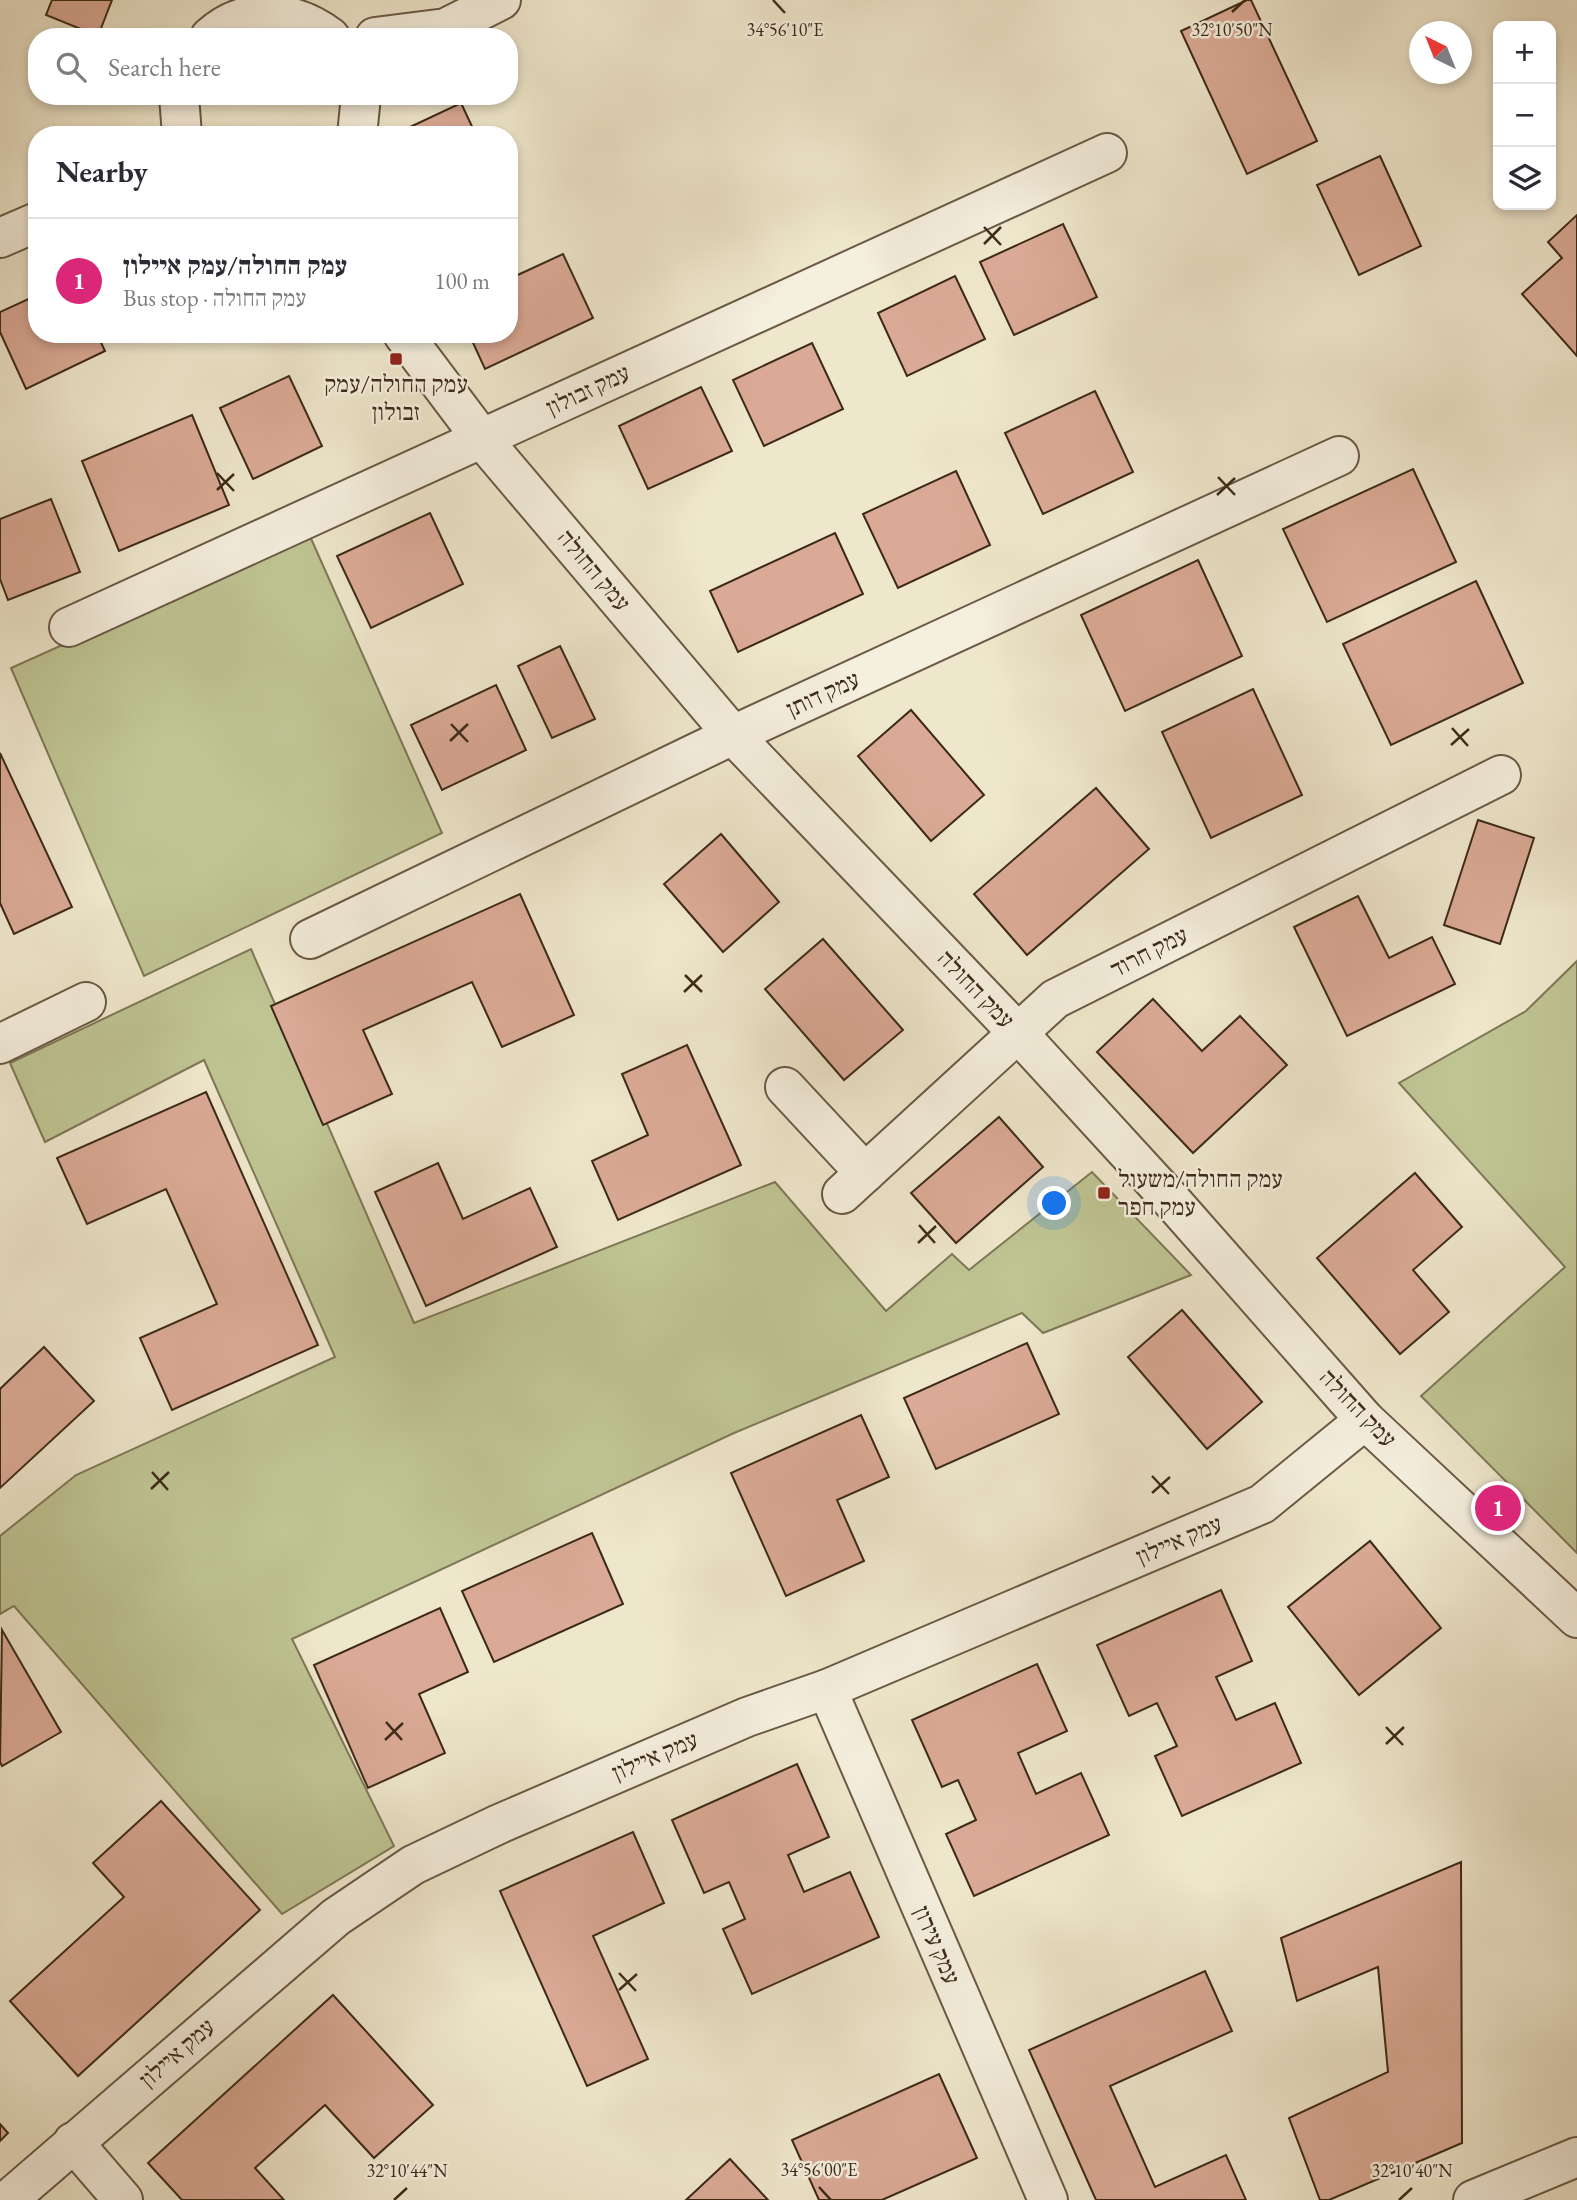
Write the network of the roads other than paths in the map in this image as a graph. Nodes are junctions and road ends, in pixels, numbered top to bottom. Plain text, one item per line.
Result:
1 (501, 0) edge
2 (274, 7) edge
3 (214, 22) edge
4 (318, 28) edge
5 (443, 28) edge
6 (180, 105) edge
7 (360, 105) edge
8 (181, 126) edge
9 (358, 126) edge
10 (1107, 153) dead end
11 (28, 226) edge
12 (0, 239) edge
13 (410, 343) edge
14 (482, 439) junction
15 (1339, 456) dead end
16 (69, 627) dead end
17 (733, 735) junction
18 (1501, 775) dead end
19 (310, 939) dead end
20 (86, 1002) dead end
21 (1017, 1033) junction
22 (0, 1044) edge
23 (785, 1087) dead end
24 (1365, 1420) junction
25 (1577, 1618) edge
26 (827, 1689) junction
27 (73, 2142) junction
28 (1577, 2157) edge
29 (8, 2200) edge
30 (123, 2200) edge
31 (1048, 2200) edge
32 (1473, 2200) edge

1 - 5 street
2 - 3 street
2 - 4 street
6 - 8 street
7 - 9 street
10 - 14 street, עמק זבולון
11 - 12 street
13 - 14 street, עמק החולה
14 - 16 street, עמק זבולון
14 - 17 street, עמק החולה
15 - 17 street, עמק דותן
17 - 19 street, עמק דותן
17 - 21 street, עמק החולה
18 - 21 street, עמק חרוד
20 - 22 street
21 - 23 street, עמק חרוד
21 - 24 street, עמק החולה
24 - 25 street, עמק החולה
24 - 26 street, עמק איילון
26 - 27 street, עמק איילון
26 - 31 street, עמק עירון
27 - 29 street, עמק איילון
27 - 30 street
28 - 32 street

